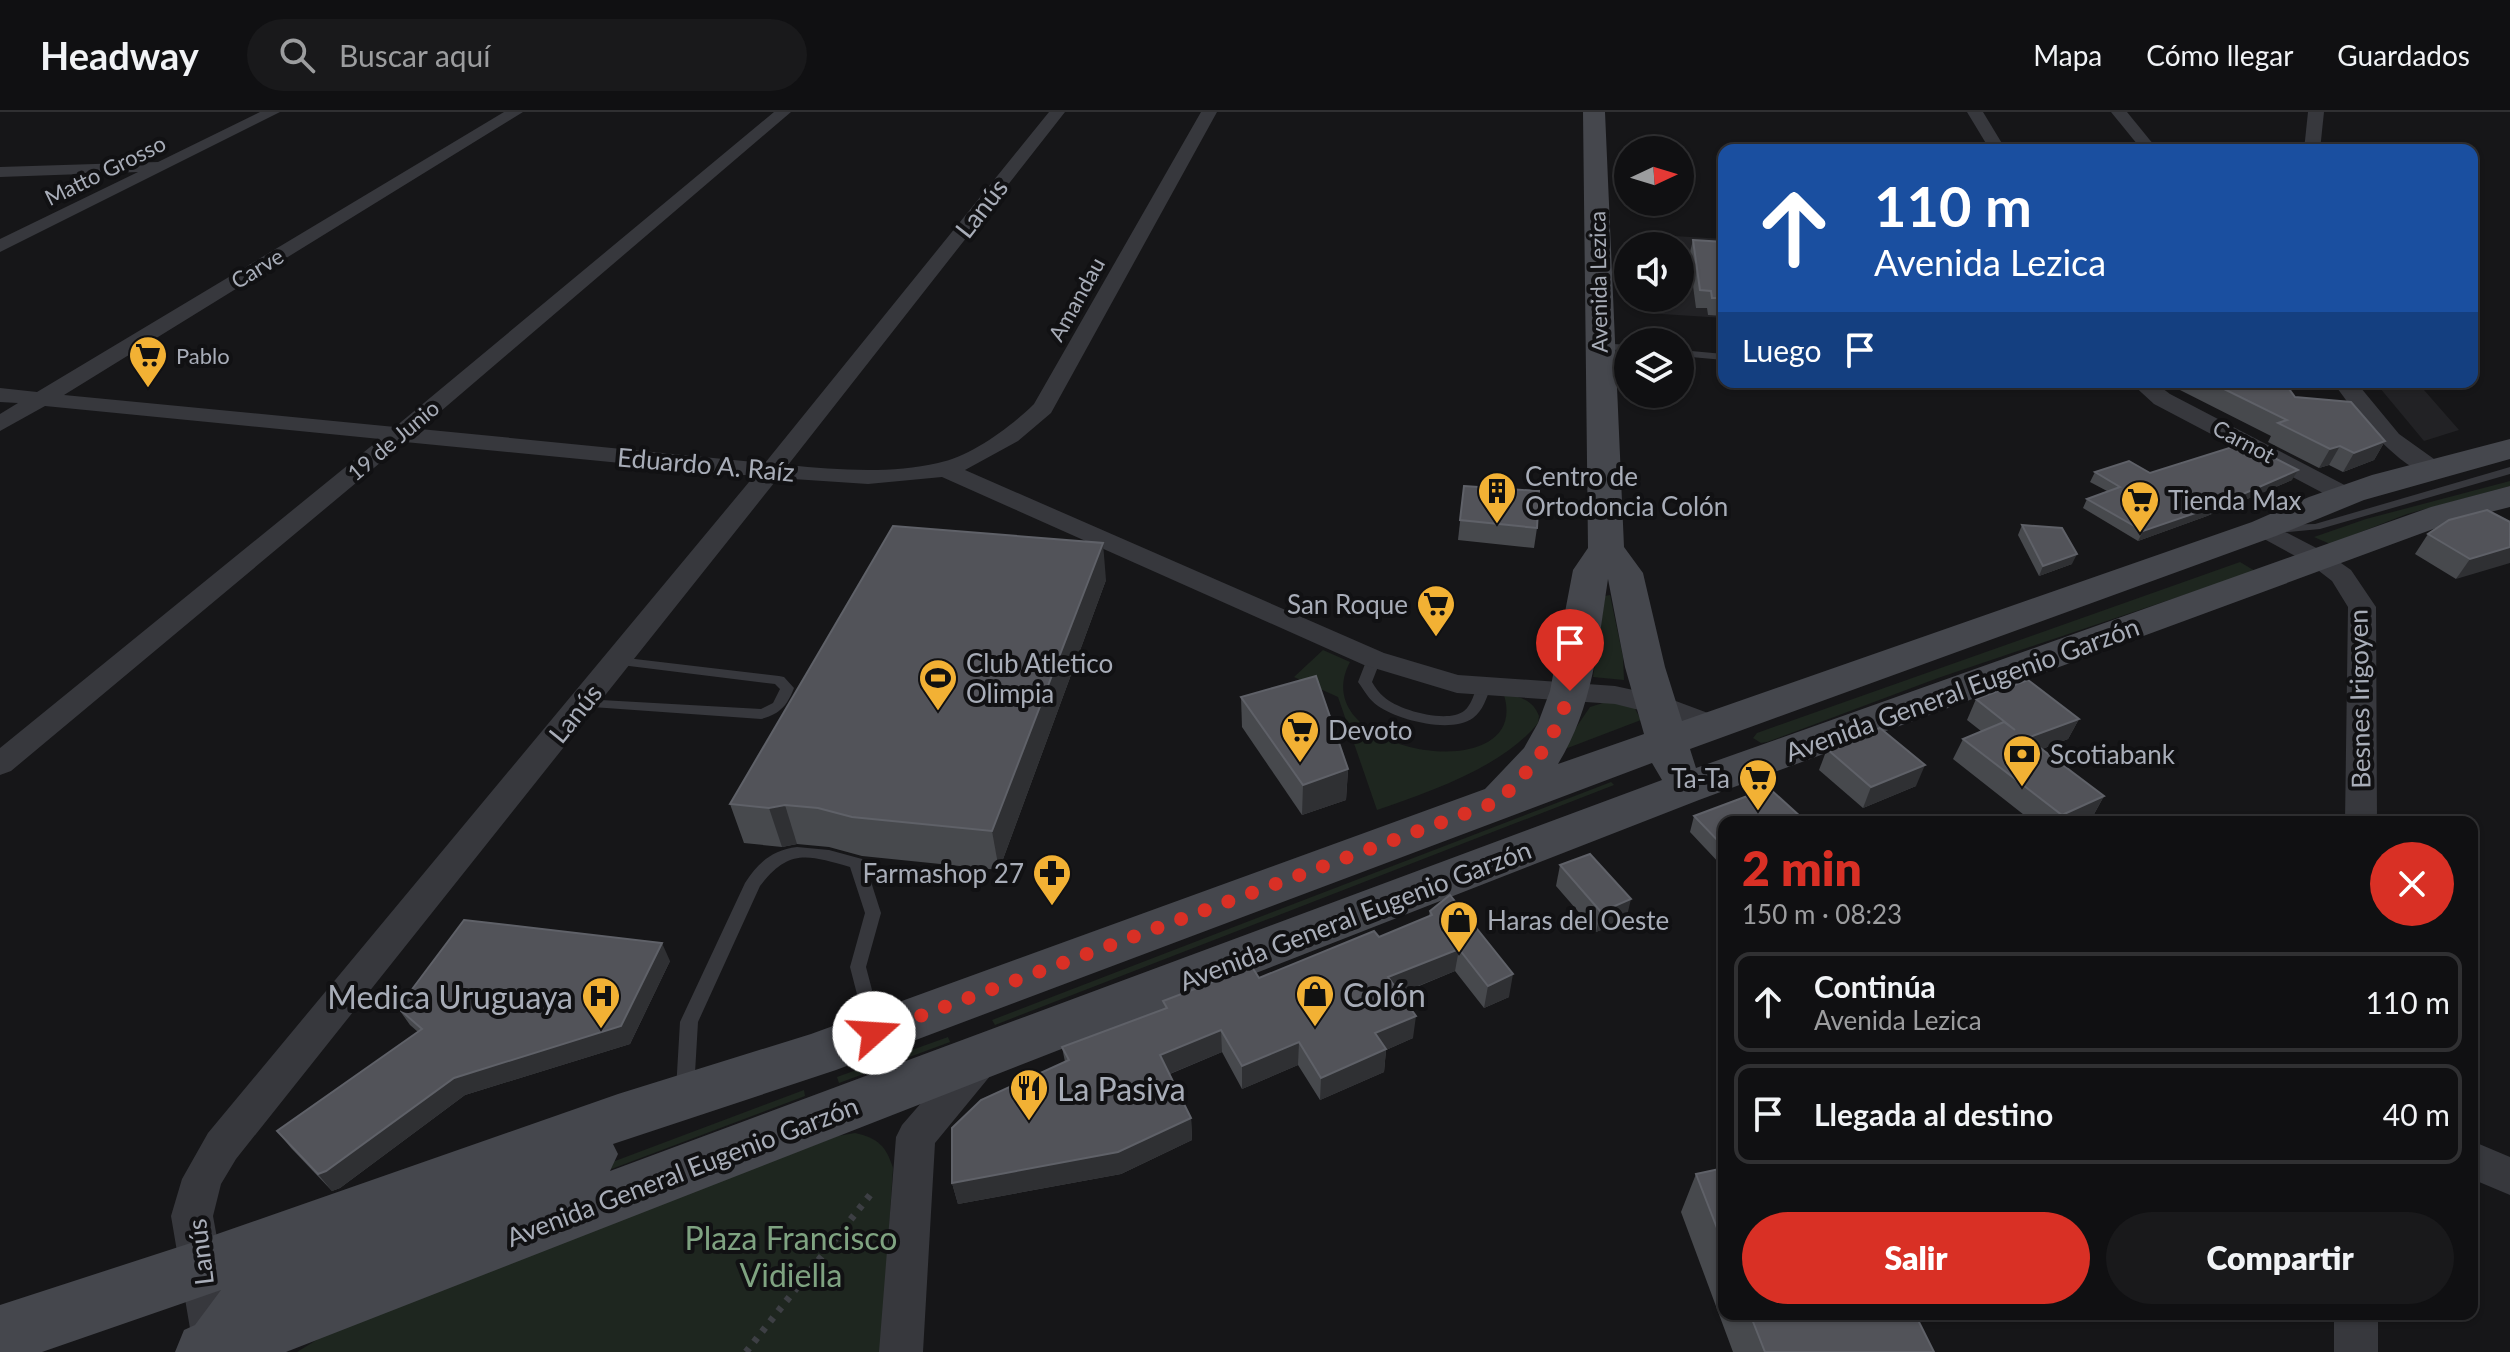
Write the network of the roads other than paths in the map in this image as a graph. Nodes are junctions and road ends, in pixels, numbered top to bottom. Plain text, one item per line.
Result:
1 (272, 112) edge
2 (515, 112) edge
3 (783, 112) edge
4 (1057, 112) edge
5 (1209, 112) edge
6 (1594, 112) edge
7 (1975, 112) edge
8 (2119, 112) edge
9 (2316, 112) edge
10 (1994, 144) edge
11 (2145, 144) edge
12 (2313, 144) edge
13 (165, 165) junction
14 (0, 172) edge
15 (0, 246) edge
16 (1614, 347) edge
17 (1694, 354) edge
18 (1718, 356) edge
19 (2148, 388) edge
20 (2349, 388) edge
21 (0, 395) edge
22 (41, 399) junction
23 (0, 424) edge
24 (399, 435) junction
25 (2510, 449) edge
26 (2433, 469) junction
27 (772, 470) junction
28 (945, 470) junction
29 (2510, 470) edge
30 (2510, 496) edge
31 (2349, 497) junction
32 (2264, 529) junction
33 (1606, 548) junction
34 (2319, 559) junction
35 (1374, 659) junction
36 (618, 661) junction
37 (1484, 686) junction
38 (1570, 691) junction
39 (583, 703) junction
40 (1661, 724) junction
41 (0, 764) edge
42 (1683, 789) junction
43 (1499, 801) junction
44 (2361, 816) edge
45 (874, 1033) junction
46 (986, 1055) junction
47 (684, 1097) junction
48 (618, 1118) junction
49 (2478, 1162) edge
50 (2510, 1177) edge
51 (200, 1269) junction
52 (2356, 1320) edge
53 (0, 1336) edge
54 (212, 1351) edge
55 (901, 1352) edge
56 (2356, 1352) edge

1 - 13 street, Matto Grosso
2 - 22 street, Carve
3 - 24 street, 19 de Junio
4 - 27 street, Lanús
5 - 28 street, Amandau
6 - 16 main road, Avenida Lezica
7 - 10 street
8 - 11 street
9 - 12 street
13 - 14 street
13 - 15 street, Matto Grosso
16 - 33 main road, Avenida Lezica
17 - 18 lane
19 - 31 street, Carnot
20 - 26 street
21 - 22 street, Eduardo A. Raíz
22 - 23 street, Carve
22 - 24 street, Eduardo A. Raíz
24 - 27 street, Eduardo A. Raíz
24 - 41 street, 19 de Junio
25 - 26 main road, Avenida General Eugenio Garzón
26 - 31 main road, Avenida General Eugenio Garzón
27 - 28 street, Eduardo A. Raíz
27 - 36 street, Lanús
28 - 35 street, Eduardo A. Raíz
29 - 32 lane, Avenida General Eugenio Garzón
30 - 34 main road, Avenida General Eugenio Garzón
31 - 32 main road, Avenida General Eugenio Garzón
32 - 34 street, Besnes Irigoyen
32 - 40 main road, Avenida General Eugenio Garzón
33 - 38 main road, Avenida Lezica
33 - 40 main road
34 - 42 main road, Avenida General Eugenio Garzón
34 - 44 street, Besnes Irigoyen
35 - 37 street, Eduardo A. Raíz
35 - 37 lane
36 - 39 street, Lanús
36 - 39 lane
37 - 38 street, Eduardo A. Raíz
38 - 40 street, Eduardo A. Raíz
38 - 43 main road, Avenida Lezica
39 - 51 street, Lanús
40 - 42 main road
40 - 43 main road, Avenida General Eugenio Garzón
42 - 46 main road, Avenida General Eugenio Garzón
43 - 45 main road, Avenida General Eugenio Garzón
45 - 47 main road, Avenida General Eugenio Garzón
45 - 47 lane
46 - 54 main road, Avenida General Eugenio Garzón
46 - 55 street
47 - 48 main road, Avenida General Eugenio Garzón
48 - 51 main road, Avenida General Eugenio Garzón
48 - 54 main road
49 - 50 street
51 - 53 main road, Avenida General Eugenio Garzón
51 - 54 street, Lanús
52 - 56 street

